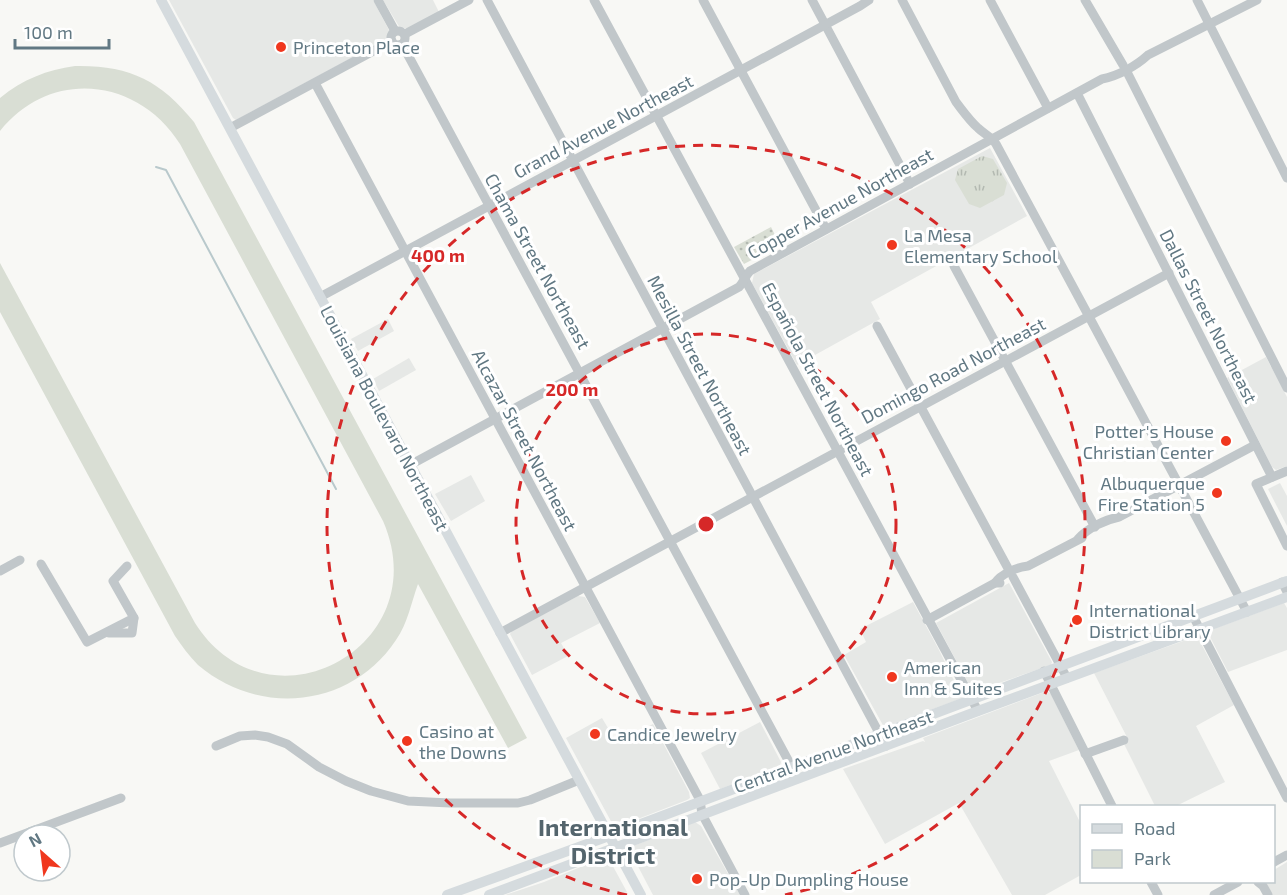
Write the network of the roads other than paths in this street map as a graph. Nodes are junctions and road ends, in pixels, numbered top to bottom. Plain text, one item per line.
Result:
1 (160, 0) edge
2 (378, 0) edge
3 (469, 0) edge
4 (487, 0) edge
5 (594, 0) edge
6 (703, 0) edge
7 (812, 0) edge
8 (869, 0) edge
9 (902, 0) edge
10 (990, 0) edge
11 (1085, 0) edge
12 (1197, 0) edge
13 (1257, 0) edge
14 (1210, 24) junction
15 (825, 26) junction
16 (398, 38) junction
17 (1124, 68) junction
18 (741, 71) junction
19 (315, 83) junction
20 (1077, 93) junction
21 (1048, 108) junction
22 (657, 116) junction
23 (230, 128) junction
24 (993, 139) junction
25 (573, 161) junction
26 (1287, 178) edge
27 (910, 184) junction
28 (489, 206) junction
29 (826, 230) junction
30 (405, 251) junction
31 (954, 266) dead end
32 (1169, 273) junction
33 (744, 278) junction
34 (320, 297) junction
35 (1089, 316) junction
36 (877, 326) dead end
37 (663, 330) junction
38 (1004, 361) junction
39 (580, 373) junction
40 (1287, 388) edge
41 (921, 406) junction
42 (495, 419) junction
43 (1255, 445) junction
44 (838, 452) junction
45 (411, 465) junction
46 (1287, 471) edge
47 (1272, 477) junction
48 (1179, 484) junction
49 (753, 497) junction
50 (1119, 517) junction
51 (1095, 526) junction
52 (1078, 539) junction
53 (670, 542) junction
54 (1287, 546) edge
55 (20, 560) dead end
56 (41, 564) dead end
57 (127, 566) dead end
58 (0, 571) edge
59 (1012, 574) junction
60 (1285, 585) edge
61 (586, 587) junction
62 (1287, 597) edge
63 (1240, 598) junction
64 (1247, 612) junction
65 (1193, 616) junction
66 (927, 620) junction
67 (1200, 629) junction
68 (500, 633) junction
69 (1059, 665) junction
70 (1044, 671) junction
71 (1066, 678) junction
72 (1051, 684) junction
73 (971, 699) junction
74 (978, 711) junction
75 (879, 734) junction
76 (1124, 740) dead end
77 (216, 746) dead end
78 (886, 746) junction
79 (1085, 754) junction
80 (791, 766) junction
81 (796, 779) junction
82 (579, 780) junction
83 (121, 798) dead end
84 (1287, 798) edge
85 (700, 800) junction
86 (1111, 805) edge
87 (702, 814) junction
88 (609, 836) junction
89 (0, 843) edge
90 (615, 847) junction
91 (1236, 883) edge
92 (1261, 883) edge
93 (447, 895) edge
94 (489, 895) edge
95 (641, 895) edge
96 (745, 895) edge
97 (1214, 895) edge
98 (1268, 895) edge

1 - 23 main road, Louisiana Boulevard Northeast
2 - 16 street, Chama Street Northeast
3 - 16 street
4 - 25 street, Mesilla Street Northeast
5 - 22 street, Española Street Northeast
6 - 18 street
7 - 15 street
8 - 15 street, Grand Avenue Northeast
9 - 24 street
10 - 21 street
11 - 17 street
12 - 14 street
13 - 14 street, Copper Avenue Northeast
14 - 17 street, Copper Avenue Northeast
14 - 26 street
15 - 18 street, Grand Avenue Northeast
15 - 27 street
16 - 19 street
16 - 28 street, Chama Street Northeast
17 - 20 street, Copper Avenue Northeast
17 - 40 street
18 - 22 street, Grand Avenue Northeast
18 - 29 street
19 - 23 street
19 - 30 street, Alcazar Street Northeast
20 - 21 street, Copper Avenue Northeast
20 - 32 street, Dallas Street Northeast
21 - 24 street, Copper Avenue Northeast
22 - 25 street, Grand Avenue Northeast
22 - 33 street, Española Street Northeast
23 - 34 main road, Louisiana Boulevard Northeast
24 - 27 street, Copper Avenue Northeast
24 - 35 street
25 - 28 street, Grand Avenue Northeast
25 - 37 street, Mesilla Street Northeast
27 - 29 street, Copper Avenue Northeast
28 - 30 street, Grand Avenue Northeast
28 - 39 street, Chama Street Northeast
29 - 33 street, Copper Avenue Northeast
30 - 34 street, Grand Avenue Northeast
30 - 42 street, Alcazar Street Northeast
31 - 38 street
32 - 35 street, Domingo Road Northeast
32 - 43 street, Dallas Street Northeast
33 - 37 street, Copper Avenue Northeast
33 - 44 street, Española Street Northeast
34 - 45 main road, Louisiana Boulevard Northeast
35 - 38 street, Domingo Road Northeast
35 - 48 street
36 - 41 street
37 - 39 street, Copper Avenue Northeast
37 - 49 street, Mesilla Street Northeast
38 - 41 street, Domingo Road Northeast
38 - 51 street
39 - 42 street, Copper Avenue Northeast
39 - 53 street, Chama Street Northeast
41 - 44 street, Domingo Road Northeast
41 - 59 street
42 - 45 street, Copper Avenue Northeast
42 - 61 street, Alcazar Street Northeast
43 - 47 street, Dallas Street Northeast
43 - 48 street
44 - 49 street, Domingo Road Northeast
44 - 66 street, Española Street Northeast
45 - 68 main road, Louisiana Boulevard Northeast
46 - 47 street
47 - 54 street
48 - 50 street
48 - 63 street
49 - 53 street, Domingo Road Northeast
49 - 75 street, Mesilla Street Northeast
50 - 51 street
50 - 52 street
51 - 52 street
52 - 59 street
53 - 61 street, Domingo Road Northeast
53 - 80 street, Chama Street Northeast
55 - 58 street
56 - 57 street
59 - 66 street
59 - 69 street
60 - 63 main road, Central Avenue Northeast
61 - 68 street, Domingo Road Northeast
61 - 85 street, Alcazar Street Northeast
62 - 64 main road
63 - 64 street
63 - 65 main road, Central Avenue Northeast
64 - 67 main road
65 - 67 street
65 - 69 main road, Central Avenue Northeast
66 - 73 street, Española Street Northeast
67 - 71 main road
67 - 84 street
68 - 82 main road, Louisiana Boulevard Northeast
69 - 70 main road, Central Avenue Northeast
69 - 71 street
70 - 72 street
70 - 73 main road, Central Avenue Northeast
71 - 72 main road
72 - 74 main road
72 - 79 street
73 - 74 street, Española Street Northeast
73 - 75 main road, Central Avenue Northeast
74 - 78 main road
75 - 78 street, Mesilla Street Northeast
75 - 80 main road, Central Avenue Northeast
76 - 79 street
77 - 82 street
78 - 81 main road
79 - 86 street
80 - 81 street, Chama Street Northeast
80 - 85 main road, Central Avenue Northeast
81 - 87 main road
82 - 88 main road, Louisiana Boulevard Northeast
83 - 89 street
85 - 87 street, Alcazar Street Northeast
85 - 88 main road, Central Avenue Northeast
87 - 90 main road
87 - 96 street, Alcazar Street Northeast
88 - 90 main road, Louisiana Boulevard Northeast
88 - 93 main road, Central Avenue Northeast
90 - 94 main road
90 - 95 main road, Louisiana Boulevard Northeast
91 - 97 street
92 - 98 street

